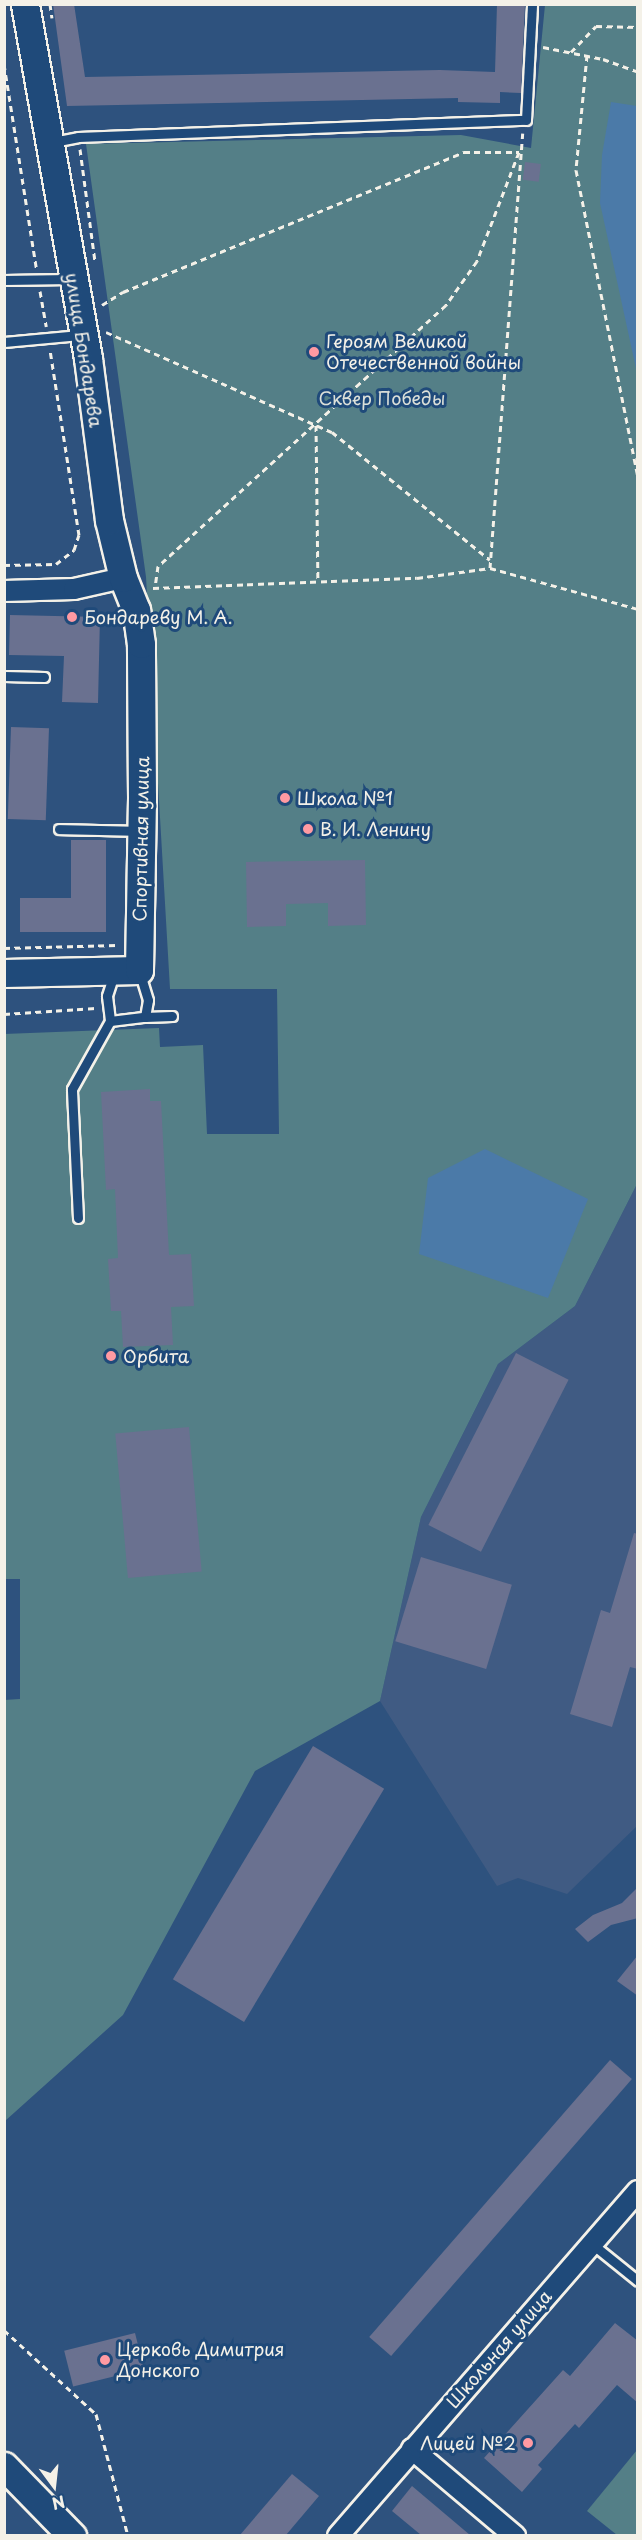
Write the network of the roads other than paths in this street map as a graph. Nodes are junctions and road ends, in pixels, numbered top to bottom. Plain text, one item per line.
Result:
1 (25, 4) edge
2 (532, 4) edge
3 (49, 143) junction
4 (73, 279) junction
5 (4, 280) edge
6 (94, 333) junction
7 (4, 342) edge
8 (123, 578) junction
9 (4, 591) edge
10 (4, 676) edge
11 (45, 677) dead end
12 (59, 829) dead end
13 (141, 831) junction
14 (131, 962) junction
15 (4, 973) edge
16 (172, 1016) dead end
17 (145, 1017) junction
18 (110, 1021) junction
19 (78, 1218) dead end
20 (638, 2191) edge
21 (591, 2242) junction
22 (638, 2281) edge
23 (412, 2449) junction
24 (4, 2466) edge
25 (4, 2491) edge
26 (59, 2535) edge
27 (72, 2535) edge
28 (338, 2535) edge
29 (515, 2535) edge

1 - 3 street, улица Бондарева
2 - 3 lane
3 - 4 street, улица Бондарева
4 - 5 lane
4 - 6 street, улица Бондарева
6 - 7 lane
6 - 8 street, улица Бондарева
8 - 9 street
8 - 13 street, Спортивная улица
10 - 11 lane
12 - 13 lane
13 - 14 street, Спортивная улица
14 - 15 street
14 - 17 lane
14 - 18 lane
16 - 17 lane
17 - 18 lane
18 - 19 lane
20 - 21 street, Школьная улица
21 - 22 lane
21 - 23 street, Школьная улица
23 - 28 street, Школьная улица
23 - 29 street
24 - 27 street
25 - 26 street

